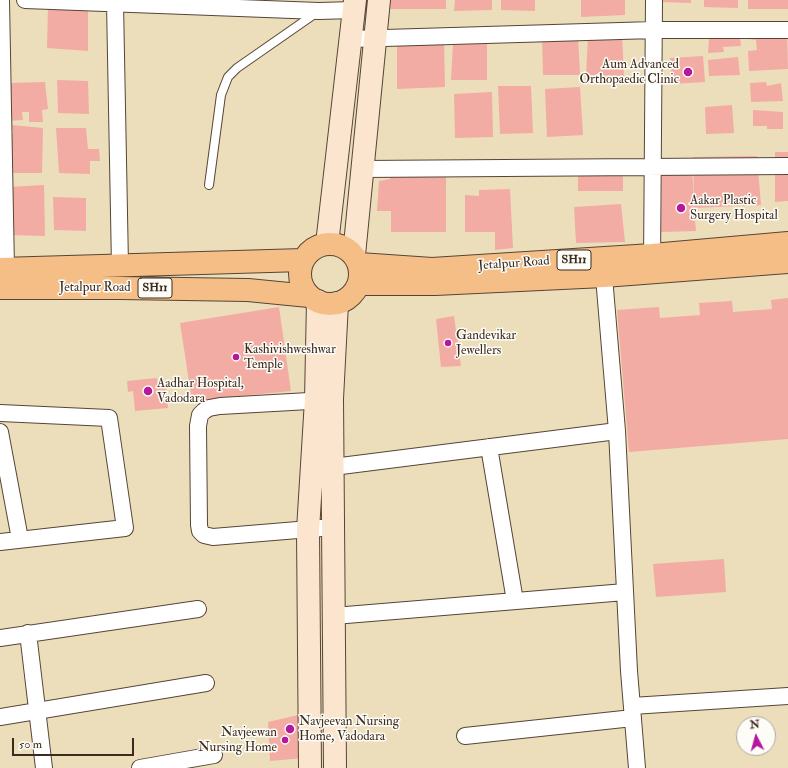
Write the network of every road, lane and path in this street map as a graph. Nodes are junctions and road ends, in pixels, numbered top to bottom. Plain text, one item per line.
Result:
1 (1, 0) edge
2 (25, 0) edge
3 (379, 0) edge
4 (654, 0) edge
5 (115, 3) junction
6 (354, 5) edge
7 (319, 11) junction
8 (654, 30) junction
9 (788, 30) edge
10 (376, 38) junction
11 (351, 39) junction
12 (652, 166) junction
13 (788, 166) edge
14 (362, 169) junction
15 (209, 185) dead end
16 (788, 243) edge
17 (327, 244) junction
18 (303, 260) junction
19 (788, 262) edge
20 (652, 263) junction
21 (120, 266) junction
22 (603, 267) junction
23 (357, 268) junction
24 (2, 276) edge
25 (322, 300) junction
26 (324, 400) junction
27 (0, 413) edge
28 (617, 431) junction
29 (0, 432) edge
30 (489, 448) junction
31 (333, 467) junction
32 (334, 528) junction
33 (308, 530) junction
34 (20, 539) junction
35 (0, 542) edge
36 (625, 592) junction
37 (515, 601) junction
38 (198, 609) dead end
39 (334, 616) junction
40 (28, 633) junction
41 (0, 638) edge
42 (206, 683) dead end
43 (788, 696) edge
44 (37, 712) junction
45 (632, 712) junction
46 (0, 717) edge
47 (465, 736) dead end
48 (214, 755) dead end
49 (44, 768) edge
50 (140, 768) edge
51 (310, 768) edge
52 (334, 768) edge
53 (637, 768) edge

1 - 24 street
2 - 5 street
3 - 10 main road
4 - 8 street
5 - 7 street
5 - 21 street
6 - 7 street
6 - 11 main road
7 - 15 lane
8 - 9 street
8 - 10 street
8 - 12 street
10 - 11 street
10 - 14 main road
11 - 17 main road
12 - 13 street
12 - 14 street
12 - 20 street
14 - 23 main road
16 - 20 main road, Jetalpur Road / SH11
17 - 18 main road
17 - 23 main road
18 - 21 main road, Jetalpur Road / SH11
18 - 25 main road
19 - 20 main road, Jetalpur Road / SH11
20 - 22 main road, Jetalpur Road / SH11
21 - 24 main road, Jetalpur Road / SH11
22 - 23 main road, Jetalpur Road / SH11
22 - 28 street
23 - 25 main road
24 - 25 main road, Jetalpur Road / SH11
25 - 26 main road
26 - 31 main road
26 - 33 main road
26 - 33 street
27 - 34 street
28 - 30 street
28 - 36 street
29 - 34 street
30 - 31 street
30 - 37 street
31 - 32 main road
32 - 33 street
32 - 39 main road
33 - 51 main road
34 - 35 street
36 - 37 street
36 - 45 street
37 - 39 street
38 - 40 street
39 - 52 main road
40 - 41 street
40 - 44 street
42 - 44 street
43 - 45 street
44 - 46 street
44 - 49 street
45 - 47 street
45 - 53 street
48 - 50 street

